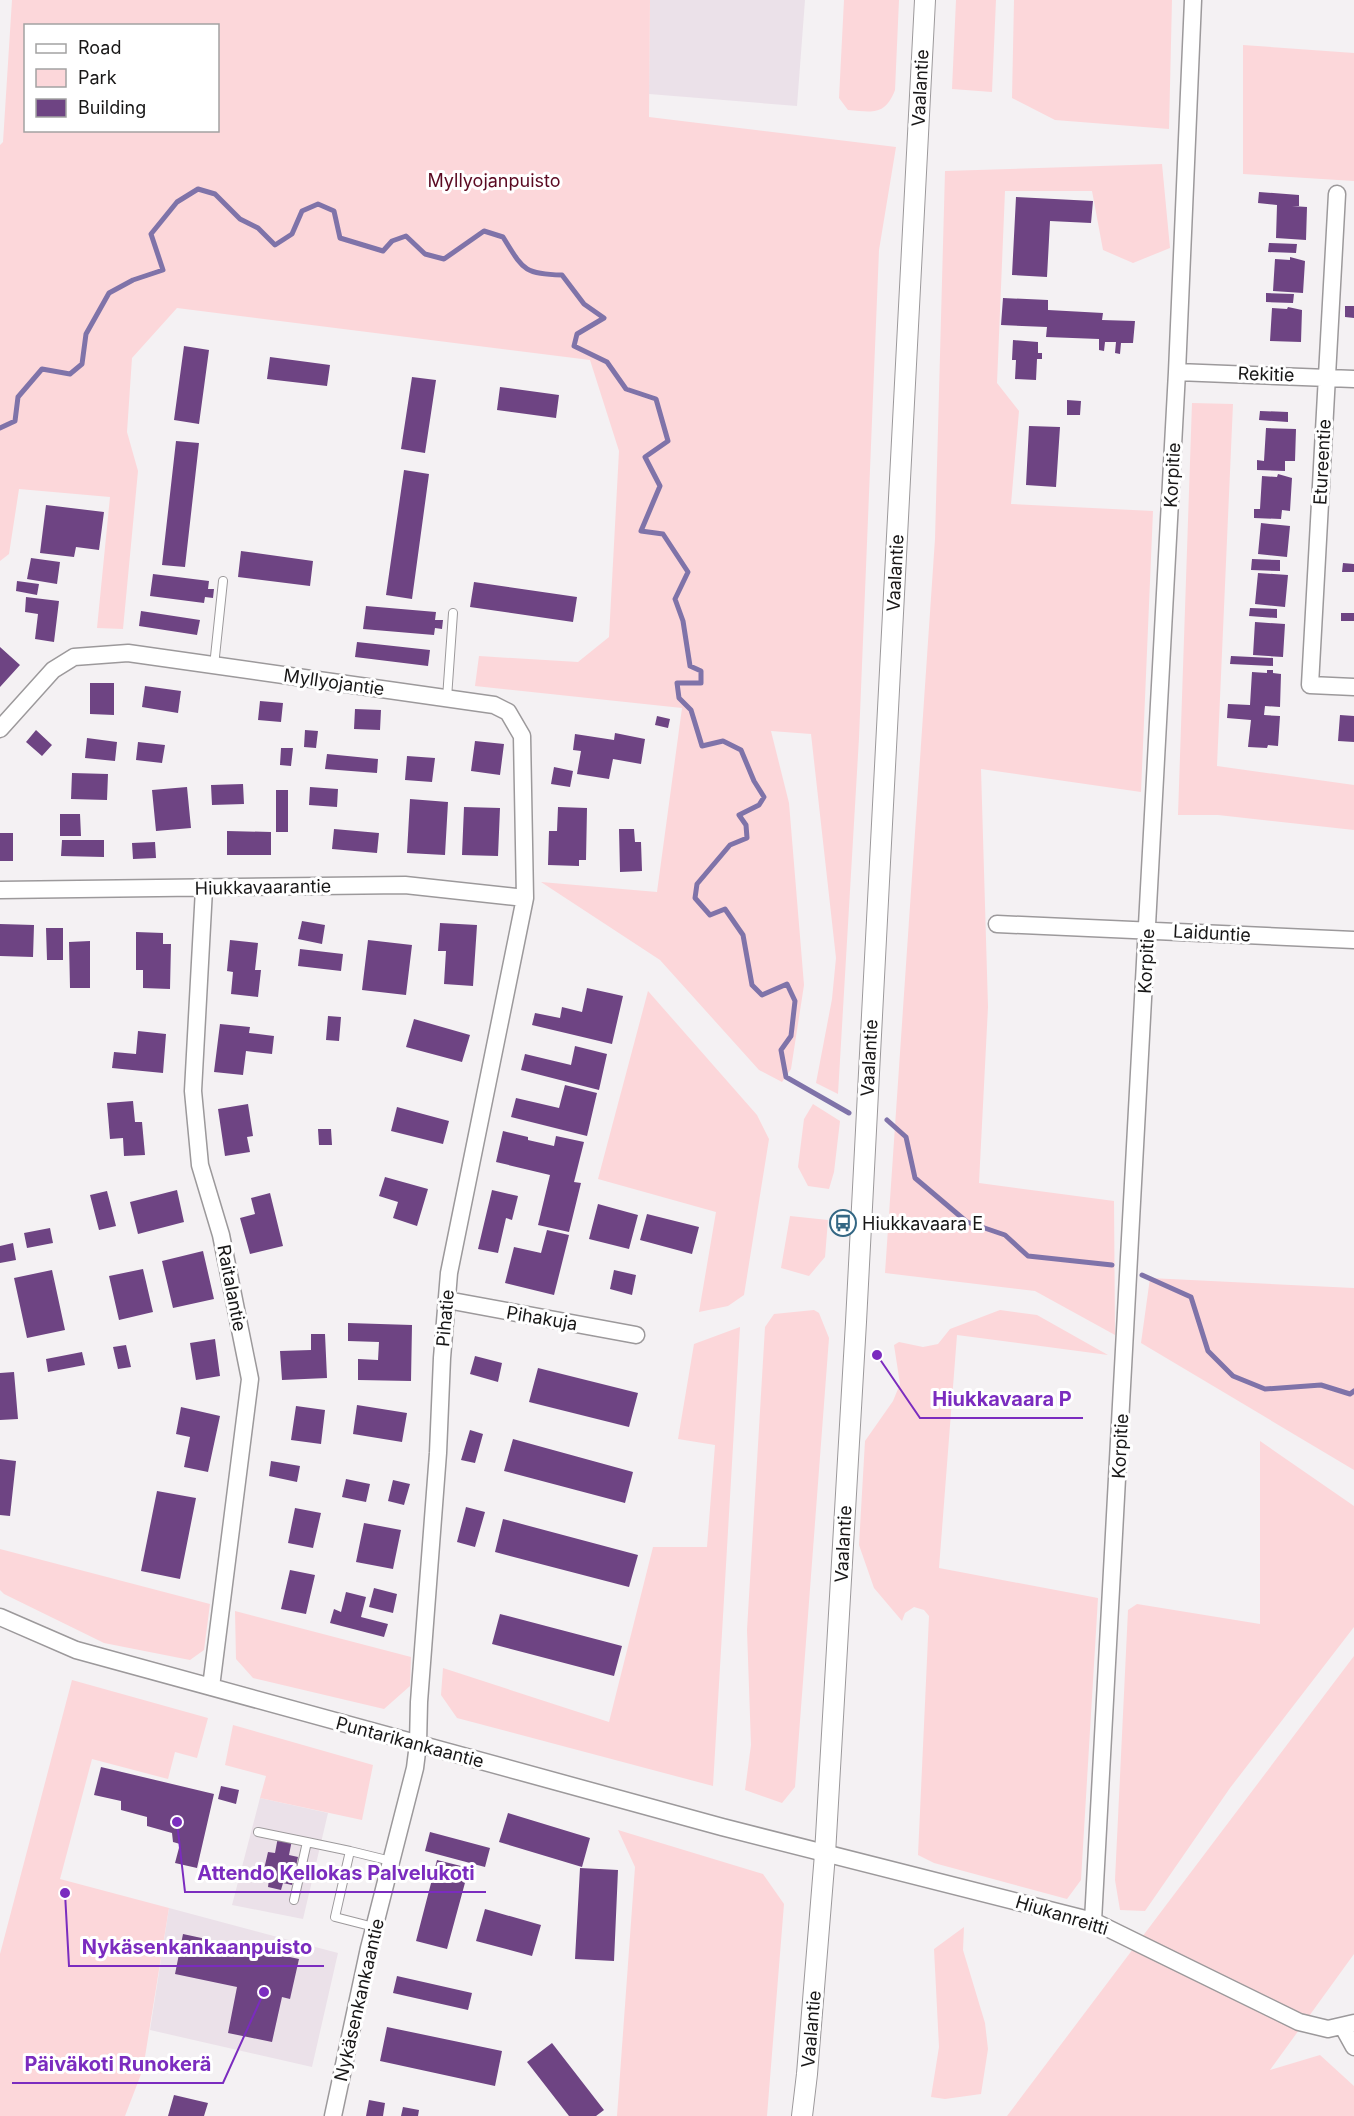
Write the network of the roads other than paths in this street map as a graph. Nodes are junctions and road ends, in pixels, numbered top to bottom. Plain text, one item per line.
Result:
1 (925, 0) edge
2 (1193, 0) edge
3 (1337, 194) dead end
4 (1177, 372) junction
5 (1326, 377) junction
6 (1354, 379) edge
7 (223, 581) dead end
8 (453, 613) dead end
9 (214, 666) junction
10 (1354, 687) edge
11 (447, 698) junction
12 (0, 729) edge
13 (204, 889) junction
14 (0, 890) edge
15 (525, 898) junction
16 (997, 924) dead end
17 (1148, 930) junction
18 (1354, 940) edge
19 (447, 1300) junction
20 (636, 1335) dead end
21 (0, 1617) edge
22 (211, 1687) junction
23 (418, 1744) junction
24 (258, 1832) dead end
25 (307, 1842) junction
26 (351, 1851) junction
27 (825, 1854) junction
28 (391, 1861) junction
29 (294, 1900) dead end
30 (1093, 1921) junction
31 (374, 1927) junction
32 (1348, 2025) edge
33 (1354, 2047) edge
34 (333, 2116) edge
35 (802, 2116) edge

1 - 27 street, Vaalantie
2 - 4 street, Korpitie
3 - 5 street, Etureentie
4 - 5 street, Rekitie
4 - 17 street, Korpitie
5 - 6 street, Rekitie
5 - 10 street, Etureentie
7 - 9 lane
8 - 11 lane
9 - 11 street, Myllyojantie
9 - 12 street, Myllyojantie
11 - 15 street, Myllyojantie
13 - 14 street, Hiukkavaarantie
13 - 15 street, Hiukkavaarantie
13 - 22 street, Raitalantie
15 - 19 street, Pihatie
16 - 17 street, Laiduntie
17 - 18 street, Laiduntie
17 - 30 street, Korpitie
19 - 20 street, Pihakuja
19 - 23 street, Pihatie
21 - 22 street, Puntarikankaantie
22 - 23 street, Puntarikankaantie
23 - 27 street, Puntarikankaantie
23 - 28 street, Nykäsenkankaantie
24 - 25 lane
25 - 26 lane
25 - 29 lane
26 - 28 lane
26 - 31 lane
27 - 30 street, Hiukanreitti
27 - 35 street, Vaalantie
28 - 31 street, Nykäsenkankaantie
30 - 32 street, Hiukanreitti
31 - 34 street, Nykäsenkankaantie
32 - 33 street

